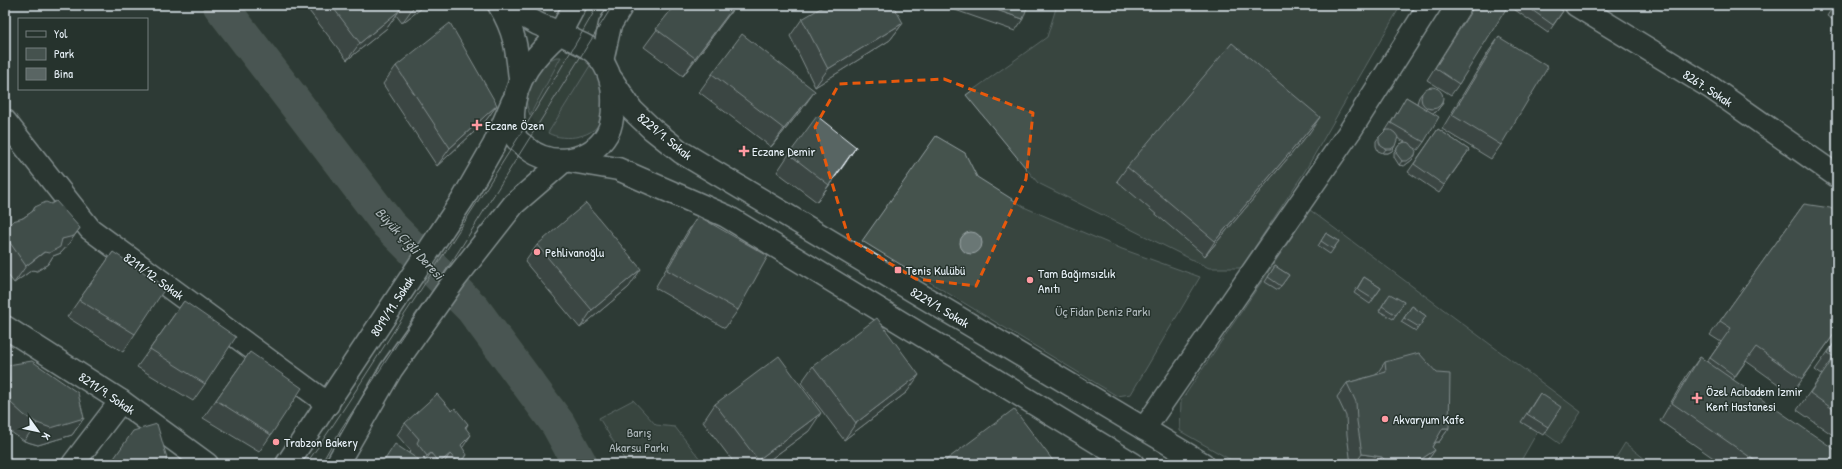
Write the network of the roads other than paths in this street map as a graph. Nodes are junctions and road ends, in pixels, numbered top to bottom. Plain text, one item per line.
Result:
1 (499, 5) edge
2 (504, 5) edge
3 (575, 5) edge
4 (622, 5) edge
5 (1430, 5) edge
6 (1576, 5) edge
7 (560, 33) junction
8 (602, 61) junction
9 (520, 79) junction
10 (612, 80) junction
11 (513, 102) junction
12 (5, 121) edge
13 (565, 160) junction
14 (1837, 176) edge
15 (5, 326) edge
16 (121, 401) junction
17 (328, 404) junction
18 (1144, 429) junction
19 (73, 464) edge
20 (207, 464) edge
21 (287, 464) edge
22 (337, 464) edge
23 (1133, 464) edge
24 (1203, 464) edge

1 - 9 street
2 - 7 street
3 - 7 street
4 - 8 street
5 - 18 street
6 - 14 street, 8267. Sokak
7 - 8 street
7 - 9 street
8 - 10 street
9 - 11 street
10 - 13 street
10 - 18 street, 8229/1. Sokak
11 - 13 street
11 - 17 street, 8019/11. Sokak
12 - 17 street, 8211/12. Sokak
13 - 22 street
13 - 23 street
15 - 16 street, 8211/9. Sokak
16 - 19 street
16 - 20 street, 8211/9. Sokak
17 - 21 street, 8019/11. Sokak
18 - 24 street, 8229/1. Sokak

